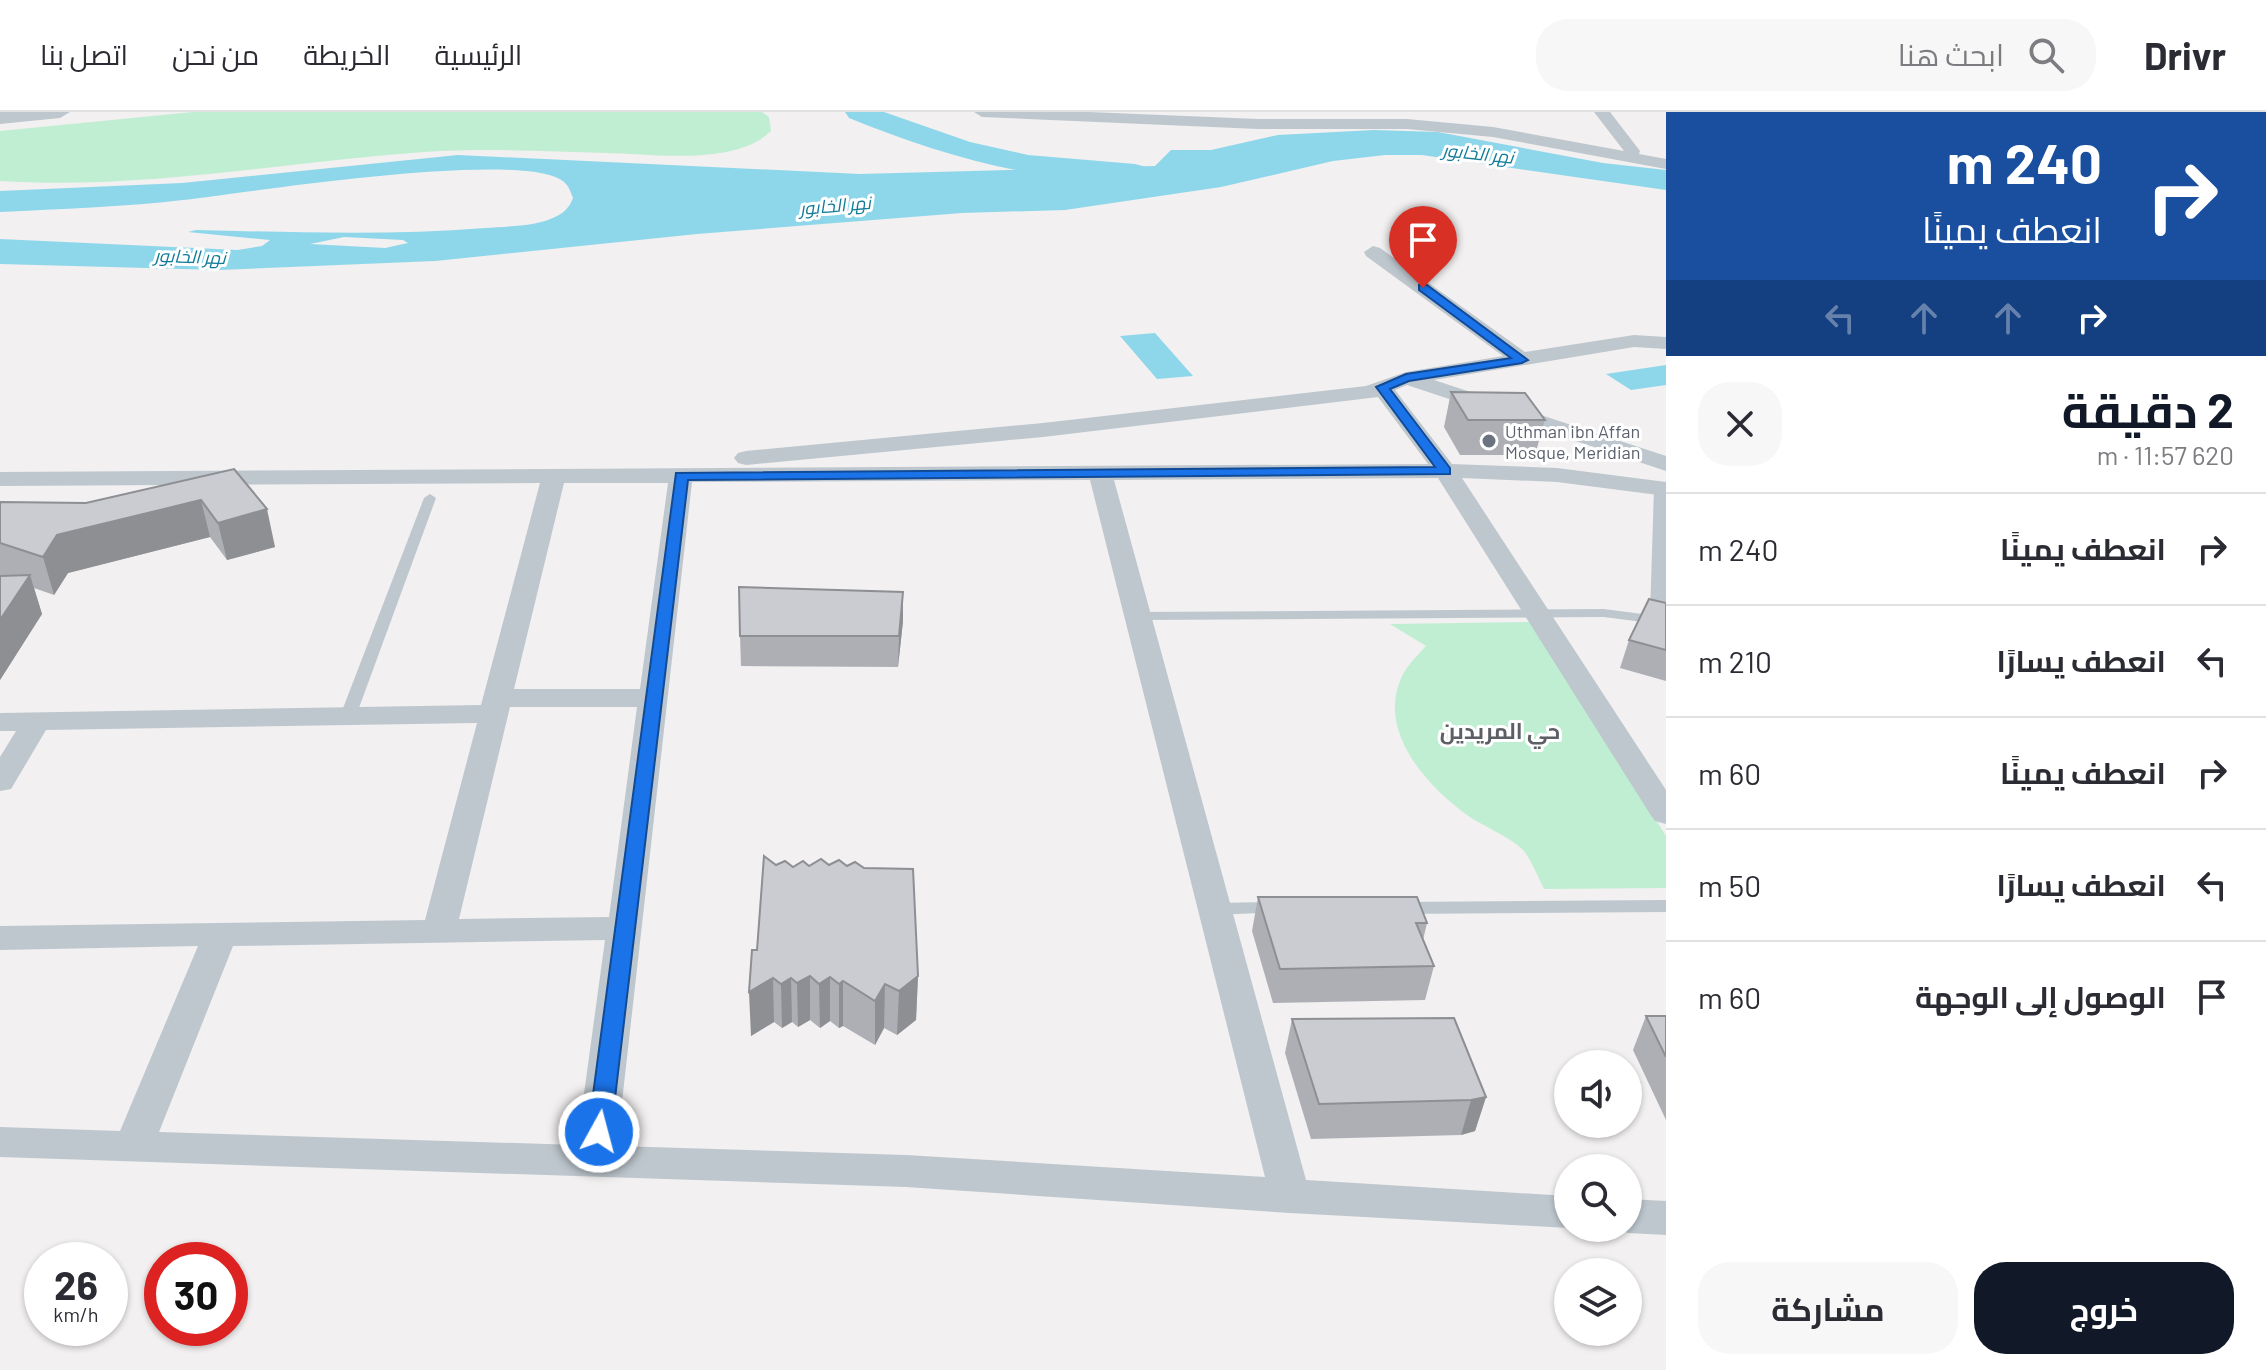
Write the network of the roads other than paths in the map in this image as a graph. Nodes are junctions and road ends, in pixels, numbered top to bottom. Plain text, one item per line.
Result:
1 (60, 112) edge
2 (982, 112) edge
3 (1482, 112) edge
4 (1602, 112) edge
5 (1050, 114) edge
6 (1318, 117) edge
7 (0, 118) edge
8 (1404, 118) edge
9 (1493, 132) junction
10 (1666, 146) edge
11 (1630, 155) junction
12 (1666, 164) edge
13 (1373, 252) dead end
14 (1666, 343) edge
15 (1522, 360) junction
16 (1394, 383) junction
17 (1666, 464) edge
18 (1445, 471) junction
19 (1100, 474) junction
20 (554, 476) junction
21 (681, 476) junction
22 (0, 479) edge
23 (1663, 489) edge
24 (430, 498) dead end
25 (1537, 613) junction
26 (1137, 616) junction
27 (1661, 620) edge
28 (653, 698) junction
29 (498, 706) junction
30 (348, 716) junction
31 (37, 721) junction
32 (0, 722) edge
33 (0, 782) edge
34 (1666, 814) edge
35 (1666, 906) edge
36 (1291, 908) edge
37 (1385, 908) edge
38 (1213, 909) junction
39 (626, 928) junction
40 (439, 931) junction
41 (221, 934) junction
42 (0, 938) edge
43 (0, 1142) edge
44 (134, 1144) junction
45 (595, 1161) junction
46 (1290, 1197) junction
47 (1554, 1211) edge
48 (1642, 1217) edge
49 (1666, 1218) edge

1 - 7 street
2 - 5 street
3 - 9 street
4 - 11 street
5 - 6 street
6 - 8 street
8 - 9 street
9 - 11 street
10 - 11 street
11 - 12 street
13 - 15 street
14 - 15 street
15 - 16 street
16 - 17 street
16 - 18 street
16 - 20 street
18 - 19 street
18 - 23 street
18 - 25 street
19 - 21 street
19 - 26 street
20 - 21 street
20 - 22 street
20 - 29 street
21 - 28 street
23 - 27 lane
24 - 30 lane
25 - 26 lane
25 - 27 lane
25 - 34 street
26 - 38 street
28 - 29 street
28 - 39 street
29 - 30 street
29 - 40 street
30 - 31 street
31 - 32 street
31 - 33 street
35 - 37 lane
36 - 38 lane
38 - 46 street
39 - 40 street
39 - 45 street
40 - 41 street
41 - 42 street
41 - 44 street
43 - 44 street
44 - 45 street
45 - 46 street
46 - 47 street
48 - 49 street

